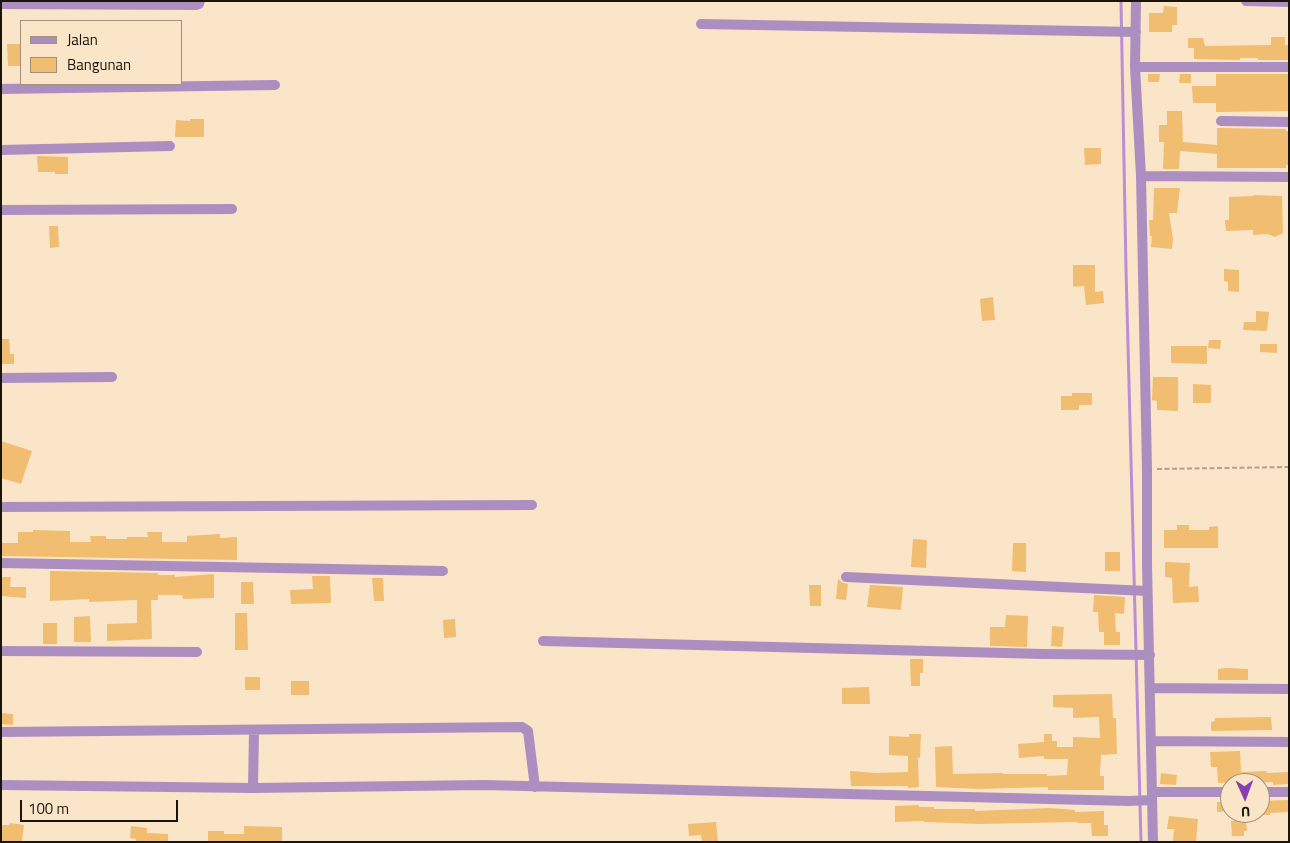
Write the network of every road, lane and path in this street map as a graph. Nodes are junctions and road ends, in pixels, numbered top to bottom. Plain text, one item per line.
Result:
1 (200, 1) edge
2 (1136, 1) edge
3 (1246, 1) edge
4 (1289, 2) edge
5 (1, 4) edge
6 (701, 24) dead end
7 (1132, 32) junction
8 (1135, 67) junction
9 (1289, 67) edge
10 (276, 85) dead end
11 (1, 89) edge
12 (1221, 121) dead end
13 (1289, 122) edge
14 (170, 146) dead end
15 (1, 150) edge
16 (1141, 176) junction
17 (1289, 177) edge
18 (232, 209) dead end
19 (1, 210) edge
20 (112, 377) dead end
21 (1, 378) edge
22 (1289, 467) edge
23 (1147, 469) junction
24 (532, 505) dead end
25 (1, 507) edge
26 (1, 563) edge
27 (443, 571) dead end
28 (846, 577) dead end
29 (1144, 591) junction
30 (543, 641) dead end
31 (1, 651) edge
32 (197, 652) dead end
33 (1146, 655) junction
34 (1150, 688) junction
35 (1289, 689) edge
36 (254, 730) junction
37 (1, 732) edge
38 (1152, 741) junction
39 (1289, 742) edge
40 (1, 785) edge
41 (535, 787) junction
42 (253, 788) junction
43 (1270, 792) edge
44 (1289, 792) edge
45 (1220, 793) edge
46 (1150, 797) junction
47 (1153, 842) edge

1 - 5 street
2 - 7 street
3 - 4 street
6 - 7 street
7 - 8 street
8 - 9 street
8 - 16 street
10 - 11 street
12 - 13 street
14 - 15 street
16 - 17 street
16 - 23 street
18 - 19 street
20 - 21 street
22 - 23 path
23 - 29 street
24 - 25 street
26 - 27 street
28 - 29 street
29 - 33 street
30 - 33 street
31 - 32 street
33 - 34 street
34 - 35 street
34 - 38 street
36 - 37 street
36 - 41 street
36 - 42 street
38 - 39 street
38 - 46 street
40 - 42 street
41 - 42 street
41 - 46 street
43 - 44 street
45 - 46 street
46 - 47 street

